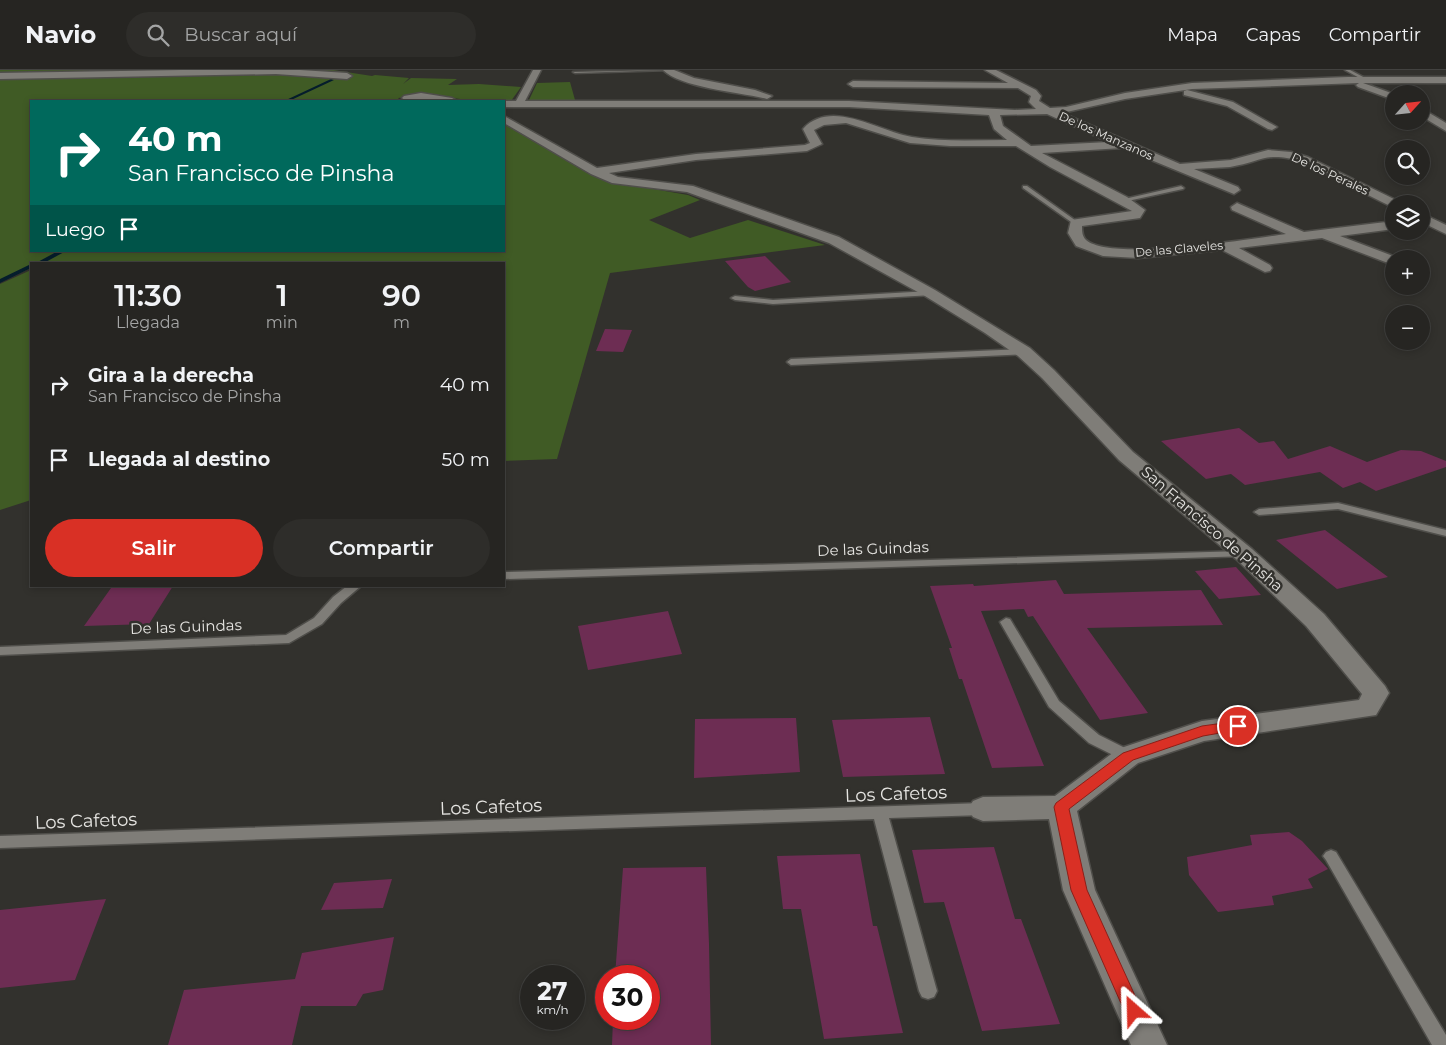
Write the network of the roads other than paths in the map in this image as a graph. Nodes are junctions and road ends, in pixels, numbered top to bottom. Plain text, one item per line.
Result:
1 (537, 70) edge
2 (667, 70) edge
3 (990, 70) edge
4 (575, 72) dead end
5 (1347, 75) edge
6 (0, 76) edge
7 (347, 76) dead end
8 (1446, 80) edge
9 (853, 84) dead end
10 (1022, 86) junction
11 (1169, 88) junction
12 (1385, 93) edge
13 (411, 99) edge
14 (447, 100) edge
15 (794, 103) junction
16 (505, 104) edge
17 (519, 104) junction
18 (1050, 111) junction
19 (994, 113) junction
20 (1430, 117) edge
21 (505, 120) edge
22 (1077, 123) junction
23 (1047, 125) dead end
24 (1018, 126) dead end
25 (998, 127) junction
26 (1272, 128) dead end
27 (1446, 128) edge
28 (1124, 145) junction
29 (1023, 146) junction
30 (1175, 167) junction
31 (595, 172) junction
32 (1025, 186) dead end
33 (1181, 188) dead end
34 (1234, 190) dead end
35 (1123, 200) junction
36 (1385, 200) edge
37 (1237, 207) dead end
38 (1076, 223) junction
39 (1430, 223) edge
40 (1385, 226) edge
41 (1446, 230) edge
42 (1322, 234) junction
43 (1301, 236) junction
44 (1224, 246) junction
45 (1385, 257) edge
46 (1265, 268) dead end
47 (930, 292) junction
48 (735, 298) dead end
49 (1024, 352) junction
50 (791, 362) dead end
51 (1259, 512) dead end
52 (1446, 532) edge
53 (1244, 554) junction
54 (505, 576) edge
55 (354, 587) edge
56 (1006, 622) dead end
57 (0, 651) edge
58 (1128, 756) junction
59 (1061, 807) junction
60 (983, 810) joint
61 (880, 814) junction
62 (0, 842) edge
63 (1331, 856) dead end
64 (928, 991) dead end
65 (1149, 1045) edge
66 (1442, 1045) edge

1 - 17 street
2 - 4 lane
2 - 15 street
3 - 10 street, De los Manzanos
5 - 8 street
5 - 11 street
5 - 12 street
6 - 7 street
9 - 10 street
10 - 18 street, De los Manzanos
11 - 18 street
11 - 26 street
13 - 14 street
15 - 17 street
15 - 19 street
16 - 17 street
18 - 19 street
18 - 22 street, De los Manzanos
19 - 25 street
20 - 27 street
21 - 31 street, San Francisco de Pinsha
22 - 23 street
22 - 28 street, De los Manzanos
24 - 25 street
25 - 29 street
28 - 29 street
28 - 30 street, De los Manzanos
29 - 31 street
29 - 35 street
30 - 34 street, De los Manzanos
30 - 36 street, De los Perales
31 - 47 street, San Francisco de Pinsha
32 - 38 lane
33 - 35 lane
35 - 38 street
37 - 43 street
38 - 44 street, De las Claveles
39 - 41 street
40 - 42 street, De las Claveles
42 - 43 street, De las Claveles
42 - 45 street
43 - 44 street, De las Claveles
44 - 46 street
47 - 48 lane
47 - 49 street, San Francisco de Pinsha
49 - 50 lane
49 - 53 street, San Francisco de Pinsha
51 - 52 lane
53 - 54 lane, De las Guindas
53 - 58 street, San Francisco de Pinsha
55 - 57 lane, De las Guindas
56 - 58 lane
58 - 59 street, San Francisco de Pinsha
59 - 60 street
59 - 65 street
60 - 61 lane, Los Cafetos
61 - 62 lane, Los Cafetos
61 - 64 lane
63 - 66 lane

